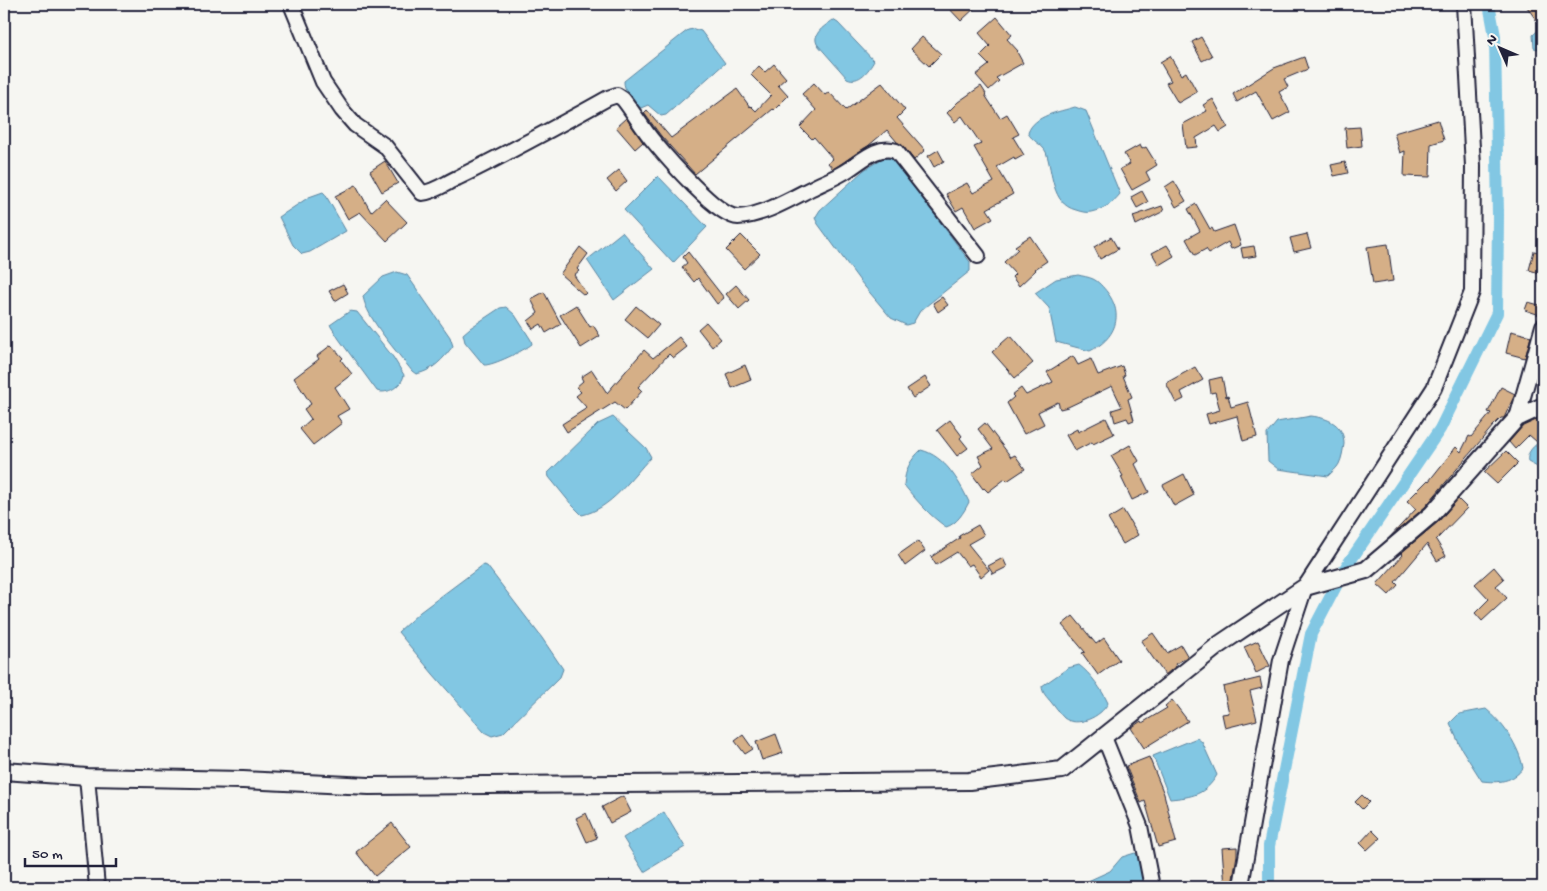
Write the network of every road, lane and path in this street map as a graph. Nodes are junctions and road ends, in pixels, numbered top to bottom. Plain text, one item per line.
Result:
1 (291, 4) edge
2 (1464, 4) edge
3 (978, 256) dead end
4 (1543, 326) edge
5 (1543, 406) edge
6 (1517, 418) junction
7 (1305, 587) junction
8 (1104, 737) junction
9 (4, 771) edge
10 (87, 777) junction
11 (97, 887) edge
12 (1152, 887) edge
13 (1243, 887) edge

1 - 3 street
2 - 7 street
4 - 6 street
5 - 6 main road
6 - 7 main road
7 - 8 main road
7 - 13 street
8 - 10 main road
8 - 12 street
9 - 10 main road
10 - 11 street

